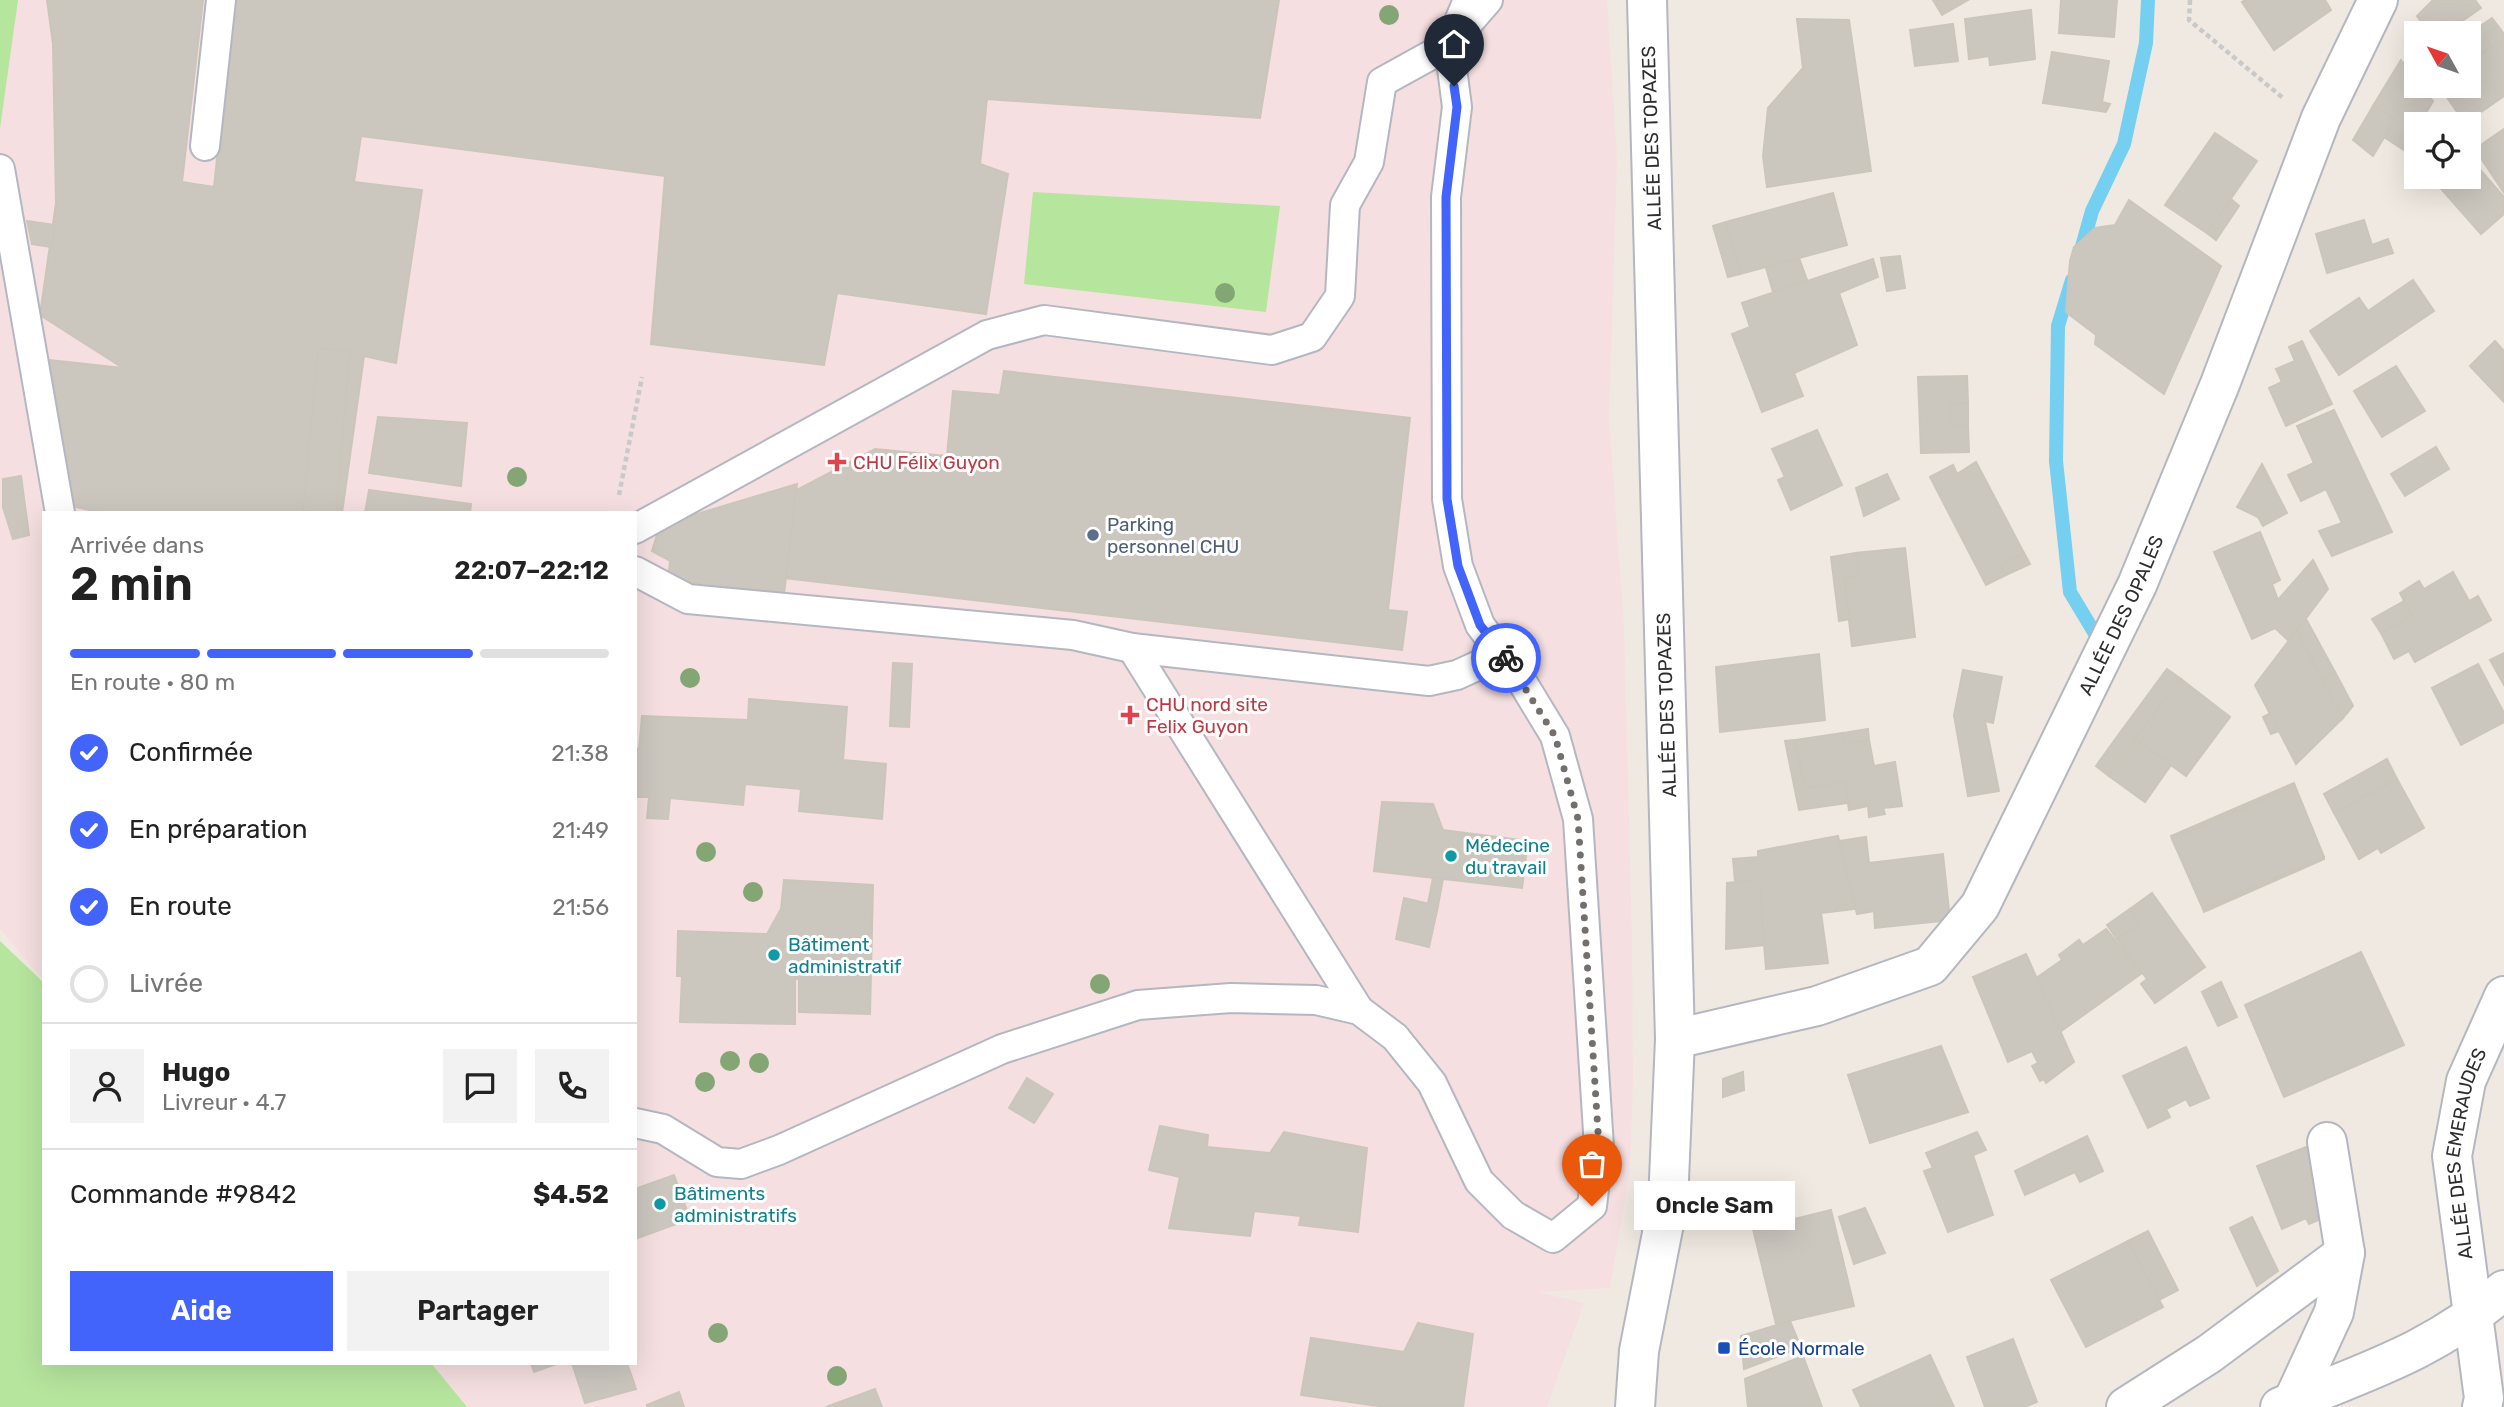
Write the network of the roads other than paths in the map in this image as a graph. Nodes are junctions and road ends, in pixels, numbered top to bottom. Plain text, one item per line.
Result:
1 (221, 0) edge
2 (1468, 0) edge
3 (1488, 0) edge
4 (1647, 0) edge
5 (2378, 0) edge
6 (1449, 45) junction
7 (205, 146) dead end
8 (0, 169) edge
9 (60, 511) edge
10 (637, 528) edge
11 (637, 572) edge
12 (1132, 648) junction
13 (1503, 654) junction
14 (2504, 996) edge
15 (1359, 1010) junction
16 (1675, 1039) junction
17 (637, 1123) edge
18 (2327, 1142) dead end
19 (2345, 1253) junction
20 (2504, 1290) edge
21 (2474, 1317) junction
22 (2286, 1404) edge
23 (1635, 1407) edge
24 (2126, 1407) edge
25 (2482, 1407) edge

1 - 7 lane
2 - 6 lane
3 - 6 lane
4 - 16 street, ALLÉE DES TOPAZES
5 - 16 street, ALLÉE DES OPALES
6 - 10 lane
6 - 13 lane
8 - 9 lane
11 - 12 lane
12 - 13 lane
12 - 15 lane
13 - 15 lane
14 - 21 street, ALLÉE DES EMERAUDES
15 - 17 lane
16 - 23 street, ALLÉE DES TOPAZES
18 - 19 street
19 - 22 street
19 - 24 street
20 - 21 street
21 - 22 street
21 - 25 street, ALLÉE DES EMERAUDES

